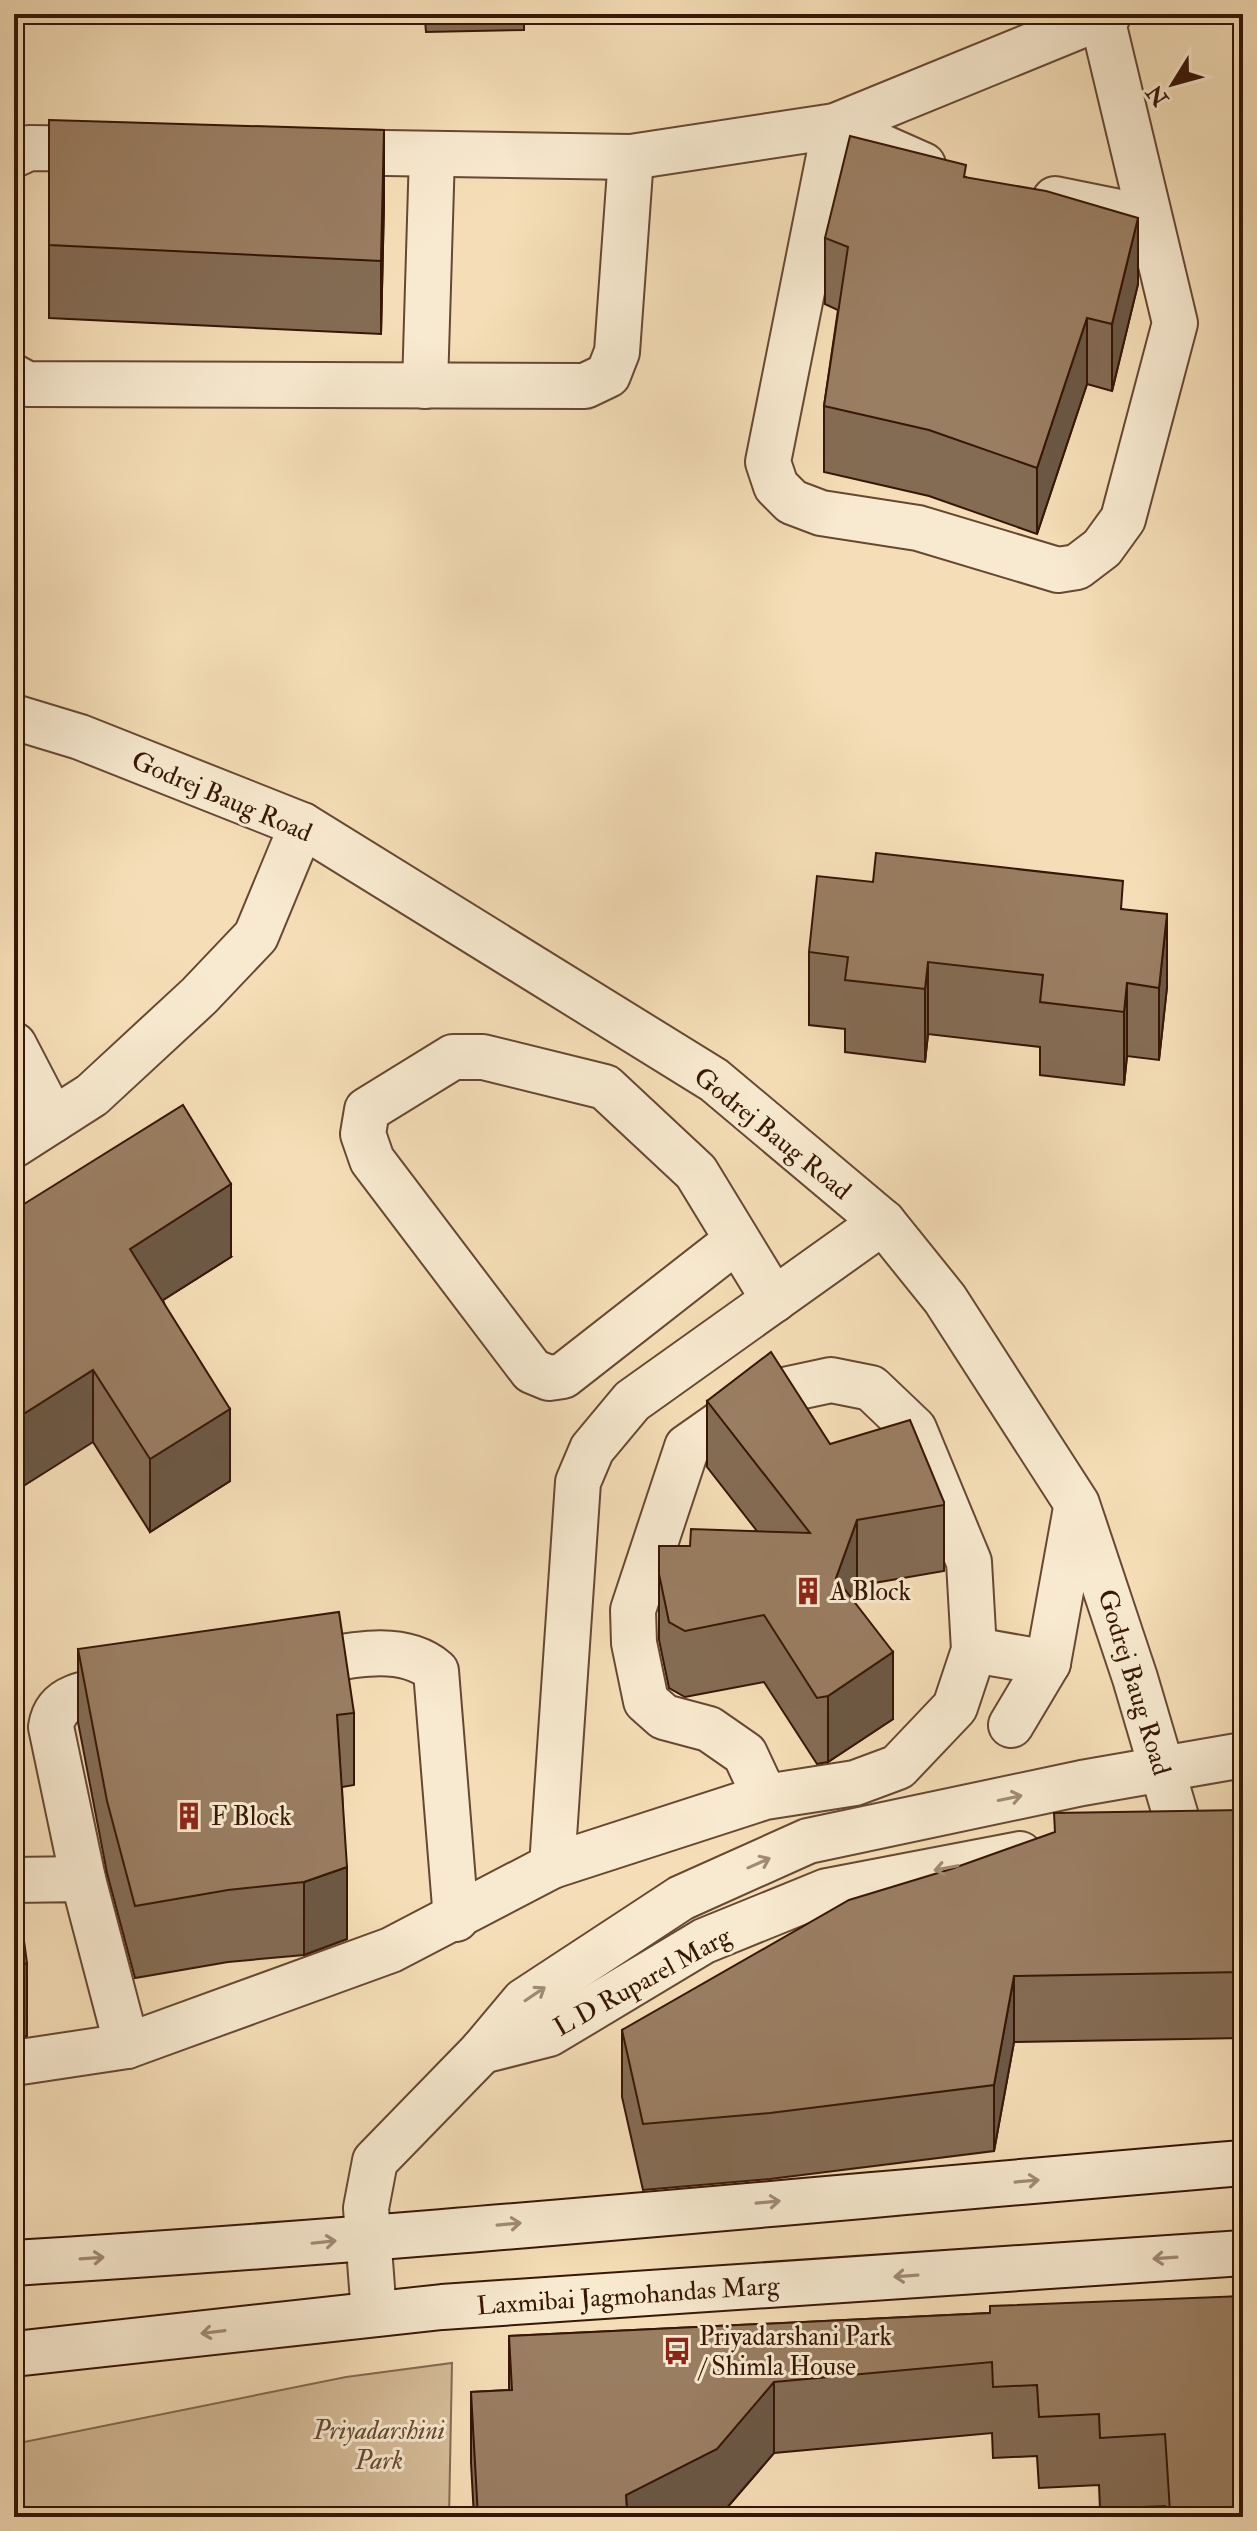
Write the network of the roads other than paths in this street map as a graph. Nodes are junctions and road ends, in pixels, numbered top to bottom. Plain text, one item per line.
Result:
1 (1106, 16) edge
2 (835, 126) junction
3 (153, 150) edge
4 (277, 152) edge
5 (432, 154) junction
6 (14, 155) edge
7 (631, 157) junction
8 (954, 179) edge
9 (1014, 191) edge
10 (1149, 218) junction
11 (14, 377) edge
12 (425, 386) junction
13 (14, 717) edge
14 (302, 825) junction
15 (14, 1045) edge
16 (53, 1120) junction
17 (14, 1145) edge
18 (883, 1222) junction
19 (737, 1240) junction
20 (774, 1300) junction
21 (1077, 1504) junction
22 (974, 1650) junction
23 (1048, 1663) junction
24 (250, 1672) edge
25 (174, 1683) edge
26 (1011, 1725) dead end
27 (1243, 1755) edge
28 (1162, 1769) junction
29 (765, 1797) junction
30 (1136, 1834) edge
31 (1062, 1846) edge
32 (552, 1866) junction
33 (83, 1879) junction
34 (14, 1880) edge
35 (681, 1898) junction
36 (456, 1919) junction
37 (704, 1941) junction
38 (127, 2046) junction
39 (482, 2051) junction
40 (14, 2063) edge
41 (1243, 2163) edge
42 (367, 2237) junction
43 (1243, 2253) edge
44 (14, 2263) edge
45 (374, 2314) junction
46 (14, 2354) edge

1 - 2 street
1 - 10 street
2 - 7 street
2 - 8 street
2 - 10 street
3 - 6 street
4 - 5 street
5 - 7 street
5 - 12 street
7 - 12 street
9 - 10 street
11 - 12 street
13 - 14 street, Godrej Baug Road
14 - 16 street
14 - 18 street, Godrej Baug Road
15 - 16 street
16 - 17 street
18 - 20 street
18 - 21 street, Godrej Baug Road
19 - 19 street
19 - 20 street
20 - 32 street
21 - 23 street
21 - 28 street, Godrej Baug Road
22 - 23 street
22 - 29 street
22 - 29 street
23 - 26 street
24 - 36 street
25 - 33 street
27 - 28 street
28 - 30 street, Godrej Baug Road
35 -> 28 street
29 - 32 street
31 -> 37 street, L D Ruparel Marg
32 - 36 street
33 - 34 street
33 - 38 street
35 - 37 street
39 -> 35 street
36 - 38 street
37 - 39 street, L D Ruparel Marg
38 - 40 street
39 - 42 street
42 -> 41 street
44 -> 42 street
42 - 45 street
43 -> 45 street, Laxmibai Jagmohandas Marg
45 -> 46 street, Laxmibai Jagmohandas Marg

